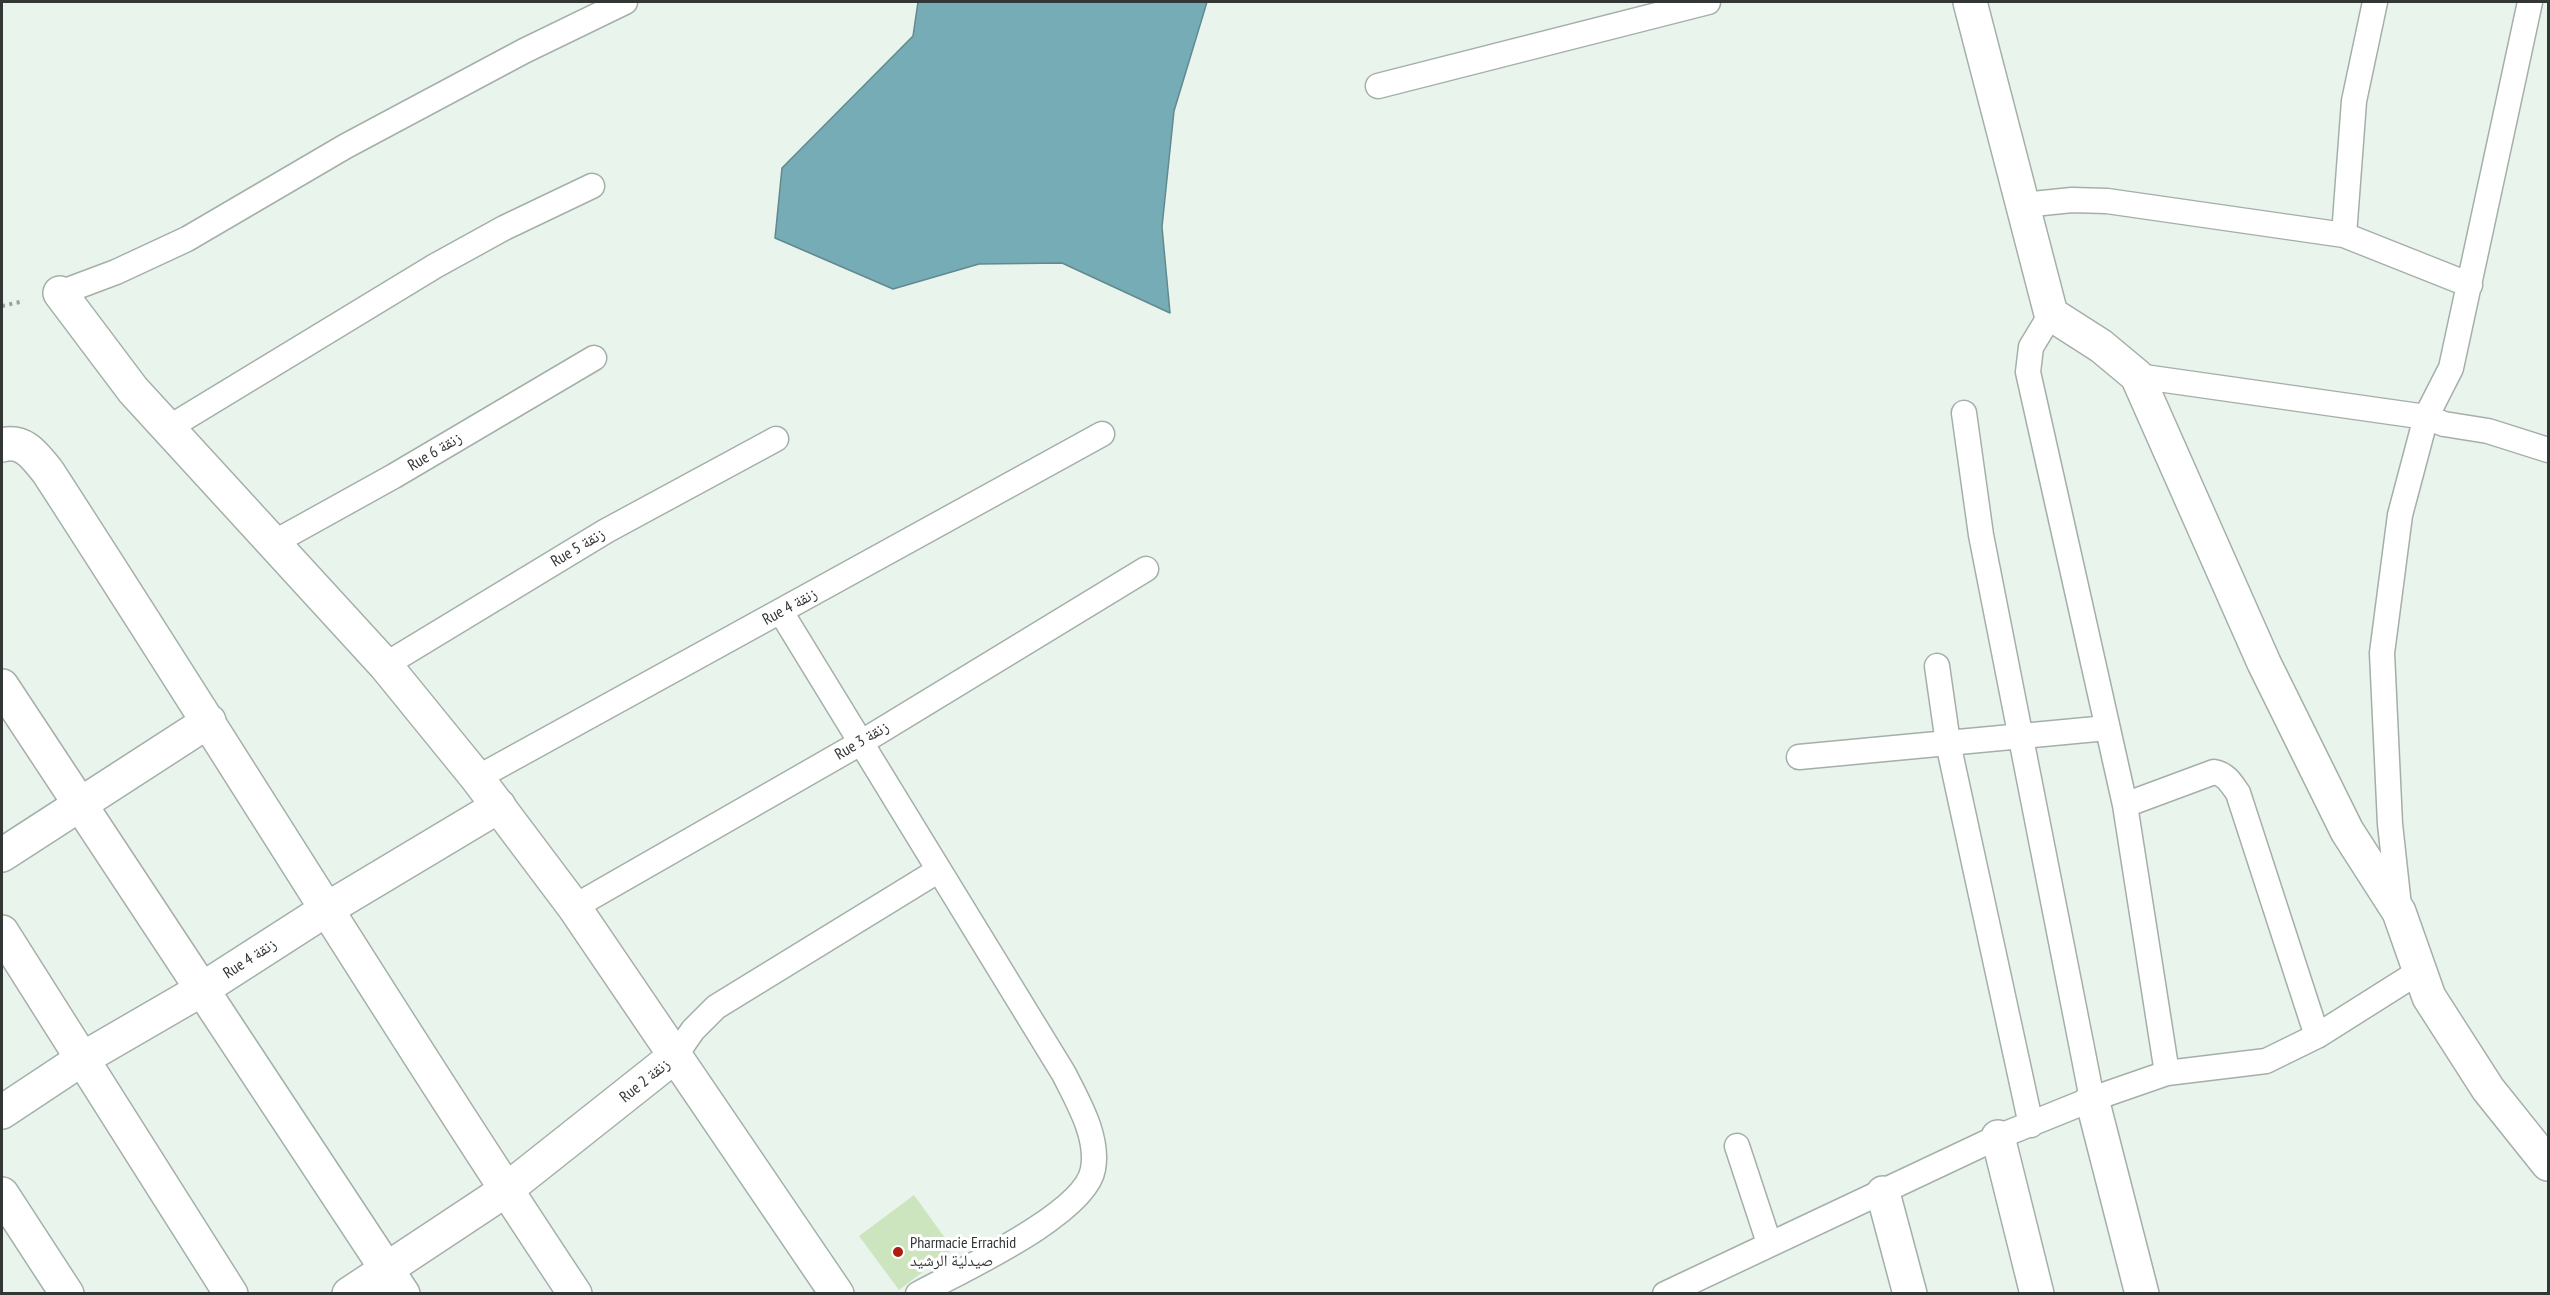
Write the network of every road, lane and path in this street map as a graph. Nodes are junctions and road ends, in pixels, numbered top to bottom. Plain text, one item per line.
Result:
1 (625, 2) edge
2 (1708, 2) edge
3 (1970, 2) edge
4 (2375, 2) edge
5 (2530, 2) edge
6 (1378, 86) dead end
7 (592, 186) dead end
8 (2023, 205) junction
9 (2344, 235) junction
10 (2469, 285) junction
11 (60, 293) joint
12 (2051, 314) junction
13 (594, 358) dead end
14 (2137, 376) junction
15 (1964, 413) dead end
16 (2426, 417) junction
17 (170, 427) junction
18 (1102, 434) dead end
19 (776, 439) dead end
20 (2, 444) edge
21 (2548, 450) edge
22 (275, 542) junction
23 (1146, 569) dead end
24 (781, 612) junction
25 (385, 665) junction
26 (1937, 666) dead end
27 (2, 687) edge
28 (209, 721) junction
29 (2108, 728) junction
30 (2021, 734) junction
31 (862, 742) junction
32 (1948, 743) junction
33 (1799, 757) dead end
34 (477, 778) junction
35 (80, 802) junction
36 (2125, 805) junction
37 (499, 806) junction
38 (2, 855) edge
39 (939, 870) junction
40 (574, 907) junction
41 (327, 909) junction
42 (2399, 912) junction
43 (2, 932) edge
44 (2420, 970) junction
45 (201, 990) junction
46 (2317, 1036) junction
47 (675, 1056) junction
48 (82, 1059) junction
49 (2167, 1073) junction
50 (2091, 1099) junction
51 (2, 1112) edge
52 (2031, 1125) junction
53 (1998, 1137) junction
54 (1737, 1146) dead end
55 (2548, 1164) edge
56 (506, 1190) junction
57 (1883, 1192) junction
58 (2, 1194) edge
59 (1769, 1244) junction
60 (395, 1282) edge
61 (67, 1293) edge
62 (231, 1293) edge
63 (349, 1293) edge
64 (575, 1293) edge
65 (837, 1293) edge
66 (918, 1293) edge
67 (1665, 1293) edge
68 (1910, 1293) edge
69 (2037, 1293) edge
70 (2142, 1293) edge

1 - 11 lane
2 - 6 lane
3 - 8 street
4 - 9 lane
5 - 10 lane
7 - 17 lane
8 - 9 lane
8 - 12 street
9 - 10 lane
10 - 16 lane
11 - 17 street
12 - 14 street
12 - 29 lane
13 - 22 lane, Rue 6 زنقة
14 - 16 lane
14 - 42 street
15 - 30 lane
16 - 21 lane
16 - 42 lane
17 - 22 street
18 - 24 lane, Rue 4 زنقة
19 - 25 lane, Rue 5 زنقة
20 - 28 street
22 - 25 street
23 - 31 lane, Rue 3 زنقة
24 - 31 lane
24 - 34 lane, Rue 4 زنقة
25 - 34 street
26 - 32 lane
27 - 35 street
28 - 35 street
28 - 41 street
29 - 30 lane
29 - 36 lane
30 - 32 lane
30 - 50 lane
31 - 39 lane
31 - 40 lane, Rue 3 زنقة
32 - 33 lane
32 - 52 lane
34 - 37 street
35 - 38 street
35 - 45 street
36 - 46 lane
36 - 49 lane
37 - 40 street
37 - 41 street, Rue 4 زنقة
39 - 47 lane, Rue 2 زنقة
39 - 66 lane
40 - 47 street
41 - 45 street, Rue 4 زنقة
41 - 56 street
42 - 44 street
43 - 48 street
44 - 46 lane
44 - 55 street
45 - 48 street, Rue 4 زنقة
45 - 60 street
46 - 49 lane
47 - 56 street, Rue 2 زنقة
47 - 65 street
48 - 51 street, Rue 4 زنقة
48 - 62 street
49 - 50 lane
50 - 52 lane
50 - 70 street
52 - 53 lane
53 - 57 lane
53 - 69 street
54 - 59 lane
56 - 60 street, Rue 2 زنقة
56 - 64 street
57 - 59 lane
57 - 68 street
58 - 61 street
59 - 67 lane
60 - 63 street, Rue 2 زنقة

